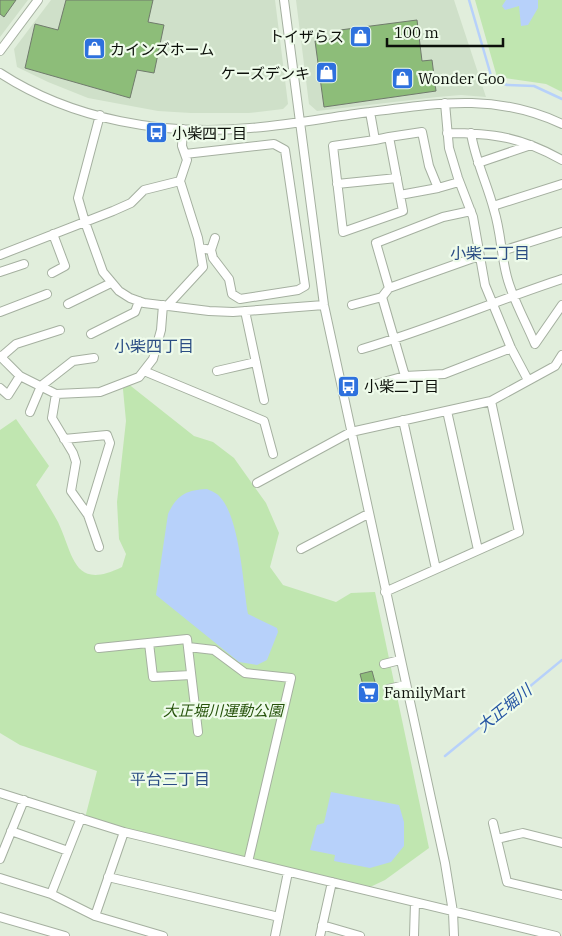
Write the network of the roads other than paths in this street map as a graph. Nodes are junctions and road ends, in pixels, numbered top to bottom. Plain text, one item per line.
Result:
1 (38, 0) edge
2 (284, 0) edge
3 (0, 51) edge
4 (0, 73) edge
5 (445, 103) junction
6 (370, 112) junction
7 (100, 116) junction
8 (300, 121) junction
9 (562, 124) edge
10 (183, 129) junction
11 (447, 133) junction
12 (471, 133) junction
13 (389, 138) junction
14 (375, 140) junction
15 (531, 145) junction
16 (185, 154) junction
17 (562, 160) edge
18 (478, 163) junction
19 (397, 178) junction
20 (180, 180) junction
21 (459, 182) junction
22 (337, 184) junction
23 (562, 184) edge
24 (438, 188) junction
25 (400, 195) junction
26 (494, 206) junction
27 (471, 211) junction
28 (85, 222) junction
29 (562, 232) edge
30 (53, 234) junction
31 (215, 238) dead end
32 (200, 248) junction
33 (211, 250) junction
34 (502, 251) junction
35 (0, 254) edge
36 (479, 256) junction
37 (24, 264) dead end
38 (0, 272) edge
39 (52, 273) dead end
40 (562, 279) edge
41 (111, 283) junction
42 (389, 288) junction
43 (47, 294) dead end
44 (513, 295) junction
45 (382, 297) junction
46 (139, 301) junction
47 (68, 304) dead end
48 (492, 304) junction
49 (324, 305) junction
50 (352, 305) dead end
51 (562, 305) edge
52 (165, 306) junction
53 (245, 311) junction
54 (0, 312) edge
55 (60, 330) dead end
56 (91, 334) dead end
57 (395, 340) junction
58 (511, 348) junction
59 (362, 349) dead end
60 (562, 355) edge
61 (0, 356) edge
62 (94, 358) dead end
63 (256, 362) junction
64 (555, 366) junction
65 (144, 371) junction
66 (217, 372) dead end
67 (562, 373) edge
68 (20, 376) junction
69 (405, 376) junction
70 (528, 380) junction
71 (41, 386) junction
72 (369, 386) dead end
73 (0, 388) edge
74 (56, 394) junction
75 (264, 400) dead end
76 (491, 401) junction
77 (447, 411) junction
78 (30, 412) dead end
79 (403, 420) junction
80 (351, 432) junction
81 (64, 439) junction
82 (273, 454) dead end
83 (257, 483) dead end
84 (368, 514) junction
85 (88, 515) junction
86 (99, 548) dead end
87 (301, 549) dead end
88 (478, 550) junction
89 (436, 569) junction
90 (385, 592) junction
91 (149, 643) junction
92 (188, 647) junction
93 (99, 648) dead end
94 (400, 660) junction
95 (384, 664) dead end
96 (191, 675) junction
97 (405, 685) junction
98 (388, 689) dead end
99 (198, 732) dead end
100 (0, 793) edge
101 (24, 800) junction
102 (81, 818) junction
103 (493, 823) dead end
104 (11, 831) junction
105 (124, 832) junction
106 (497, 839) junction
107 (562, 843) edge
108 (68, 851) junction
109 (0, 859) edge
110 (248, 862) junction
111 (288, 872) junction
112 (108, 877) junction
113 (0, 878) edge
114 (332, 882) junction
115 (51, 894) junction
116 (562, 896) edge
117 (415, 902) junction
118 (453, 912) junction
119 (95, 916) junction
120 (0, 917) edge
121 (278, 917) junction
122 (322, 925) junction
123 (65, 936) edge
124 (163, 936) edge
125 (275, 936) edge
126 (320, 936) edge
127 (360, 936) edge
128 (414, 936) edge
129 (454, 936) edge
130 (556, 936) edge

1 - 3 street
2 - 8 street
4 - 7 street
5 - 6 street
5 - 9 street
5 - 11 street
6 - 8 street
6 - 14 street
7 - 10 street
7 - 28 street
8 - 10 street
8 - 49 street
10 - 16 street
11 - 12 street
11 - 21 street
12 - 15 street
12 - 18 street
13 - 14 street
13 - 19 street
13 - 24 street
14 - 22 street
15 - 17 street
15 - 18 street
16 - 20 street
16 - 33 street
18 - 26 street
19 - 22 street
19 - 25 street
20 - 28 street
20 - 32 street
21 - 24 street
21 - 27 street
22 - 25 street
23 - 26 street
24 - 25 street
26 - 34 street
27 - 36 street
27 - 42 street
28 - 30 street
28 - 41 street
29 - 34 street
30 - 35 street
30 - 39 street
31 - 33 street
32 - 33 street
32 - 52 street
34 - 44 street
36 - 42 street
36 - 48 street
37 - 38 street
40 - 44 street
41 - 46 street
41 - 47 street
42 - 45 street
43 - 54 street
44 - 48 street
44 - 51 street
45 - 50 street
45 - 57 street
46 - 52 street
46 - 56 street
48 - 57 street
48 - 58 street
49 - 53 street
49 - 80 street
52 - 53 street
52 - 65 street
53 - 63 street
55 - 61 street
57 - 59 street
57 - 69 street
58 - 69 street
58 - 70 street
60 - 64 street
61 - 68 street
62 - 71 street
63 - 66 street
63 - 75 street
64 - 67 street
64 - 70 street
65 - 74 street
65 - 82 street
68 - 71 street
68 - 73 street
69 - 72 street
70 - 76 street
71 - 74 street
71 - 78 street
74 - 81 street
76 - 77 street
76 - 88 street
77 - 79 street
77 - 88 street
79 - 80 street
79 - 89 street
80 - 83 street
80 - 84 street
81 - 85 street
81 - 85 street
84 - 87 street
84 - 90 street
85 - 86 street
88 - 89 street
89 - 90 street
90 - 94 street
91 - 92 street
91 - 93 street
91 - 96 street
92 - 96 street
92 - 110 street
94 - 95 street
94 - 97 street
96 - 99 street
97 - 98 street
97 - 118 street
100 - 101 street
101 - 102 street
101 - 104 street
102 - 105 street
102 - 108 street
103 - 106 street
104 - 108 street
104 - 109 street
105 - 110 street
105 - 112 street
106 - 107 street
106 - 116 street
108 - 115 street
110 - 111 street
111 - 114 street
111 - 121 street
112 - 119 street
112 - 121 street
113 - 115 street
114 - 117 street
114 - 122 street
115 - 119 street
117 - 118 street
117 - 128 street
118 - 129 street
118 - 130 street
119 - 124 street
120 - 123 street
121 - 125 street
122 - 126 street
122 - 127 street

